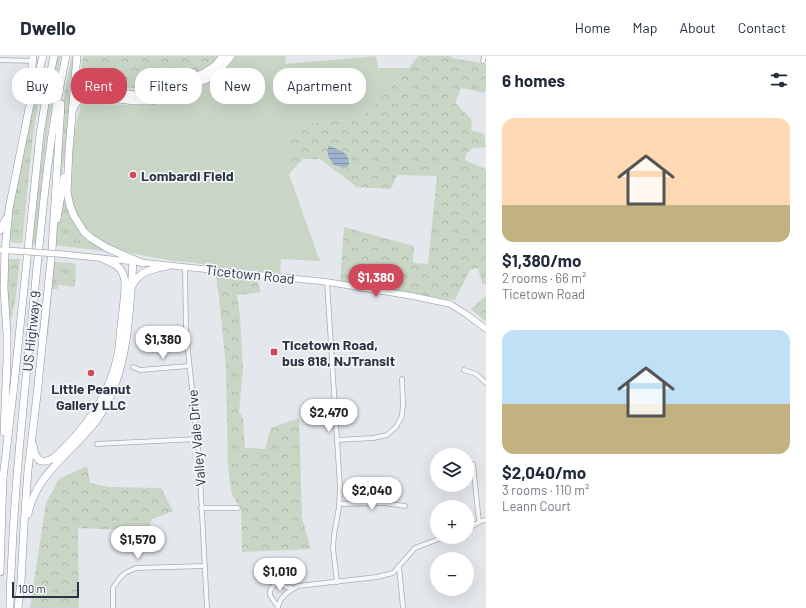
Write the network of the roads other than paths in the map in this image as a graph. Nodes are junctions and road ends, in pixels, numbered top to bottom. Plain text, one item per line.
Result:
1 (43, 56) edge
2 (54, 56) edge
3 (66, 56) edge
4 (77, 56) edge
5 (223, 56) edge
6 (231, 56) edge
7 (484, 56) edge
8 (33, 59) edge
9 (0, 60) edge
10 (483, 61) dead end
11 (76, 64) junction
12 (63, 69) edge
13 (57, 104) edge
14 (61, 104) edge
15 (29, 109) junction
16 (72, 111) junction
17 (69, 150) junction
18 (10, 209) junction
19 (0, 230) edge
20 (52, 250) junction
21 (2, 251) edge
22 (103, 259) junction
23 (133, 262) junction
24 (142, 263) junction
25 (168, 266) junction
26 (185, 267) junction
27 (0, 276) edge
28 (327, 282) junction
29 (4, 288) junction
30 (131, 290) junction
31 (486, 329) edge
32 (189, 366) junction
33 (133, 367) dead end
34 (464, 370) dead end
35 (402, 379) dead end
36 (486, 383) edge
37 (33, 427) junction
38 (197, 439) junction
39 (337, 440) junction
40 (97, 444) dead end
41 (474, 476) edge
42 (3, 478) junction
43 (339, 504) junction
44 (405, 506) dead end
45 (201, 508) junction
46 (238, 508) dead end
47 (486, 520) edge
48 (478, 522) junction
49 (474, 525) edge
50 (430, 542) edge
51 (23, 556) junction
52 (204, 566) junction
53 (399, 566) junction
54 (0, 572) edge
55 (337, 582) junction
56 (295, 588) junction
57 (278, 607) edge
58 (10, 608) edge
59 (18, 608) edge
60 (113, 608) edge
61 (207, 608) edge
62 (403, 608) edge

1 - 15 highway
2 - 42 highway, US Highway 9
3 - 12 highway, US Highway 9
4 - 11 highway
5 - 11 highway
6 - 16 highway
7 - 10 street
8 - 9 street
8 - 15 highway
11 - 16 highway
13 - 58 highway, US Highway 9
14 - 20 highway
15 - 18 highway
16 - 17 highway
17 - 20 highway
17 - 24 highway
18 - 19 highway
18 - 21 highway
20 - 37 highway
21 - 22 street, Ticetown Road, bridge
21 - 29 highway
22 - 23 street, Ticetown Road
22 - 37 highway
23 - 24 street, Ticetown Road
23 - 30 highway
24 - 25 street, Ticetown Road
25 - 26 street, Ticetown Road
25 - 30 highway
26 - 28 street, Ticetown Road
26 - 32 street, Valley Vale Drive
27 - 29 highway
28 - 31 street, Ticetown Road
28 - 39 street
29 - 42 highway
30 - 51 highway
32 - 33 street
32 - 38 street, Valley Vale Drive
34 - 36 street
35 - 39 street
37 - 51 highway
38 - 40 street
38 - 45 street, Valley Vale Drive
39 - 43 street
41 - 48 street
42 - 54 highway, US Highway 9
43 - 44 street
43 - 55 street
45 - 46 street
45 - 52 street, Valley Vale Drive
47 - 48 street
48 - 49 street
50 - 53 street
51 - 59 highway
52 - 60 street
52 - 61 street, Valley Vale Drive
53 - 55 street
53 - 62 street
55 - 56 street
56 - 57 street
56 - 57 street

